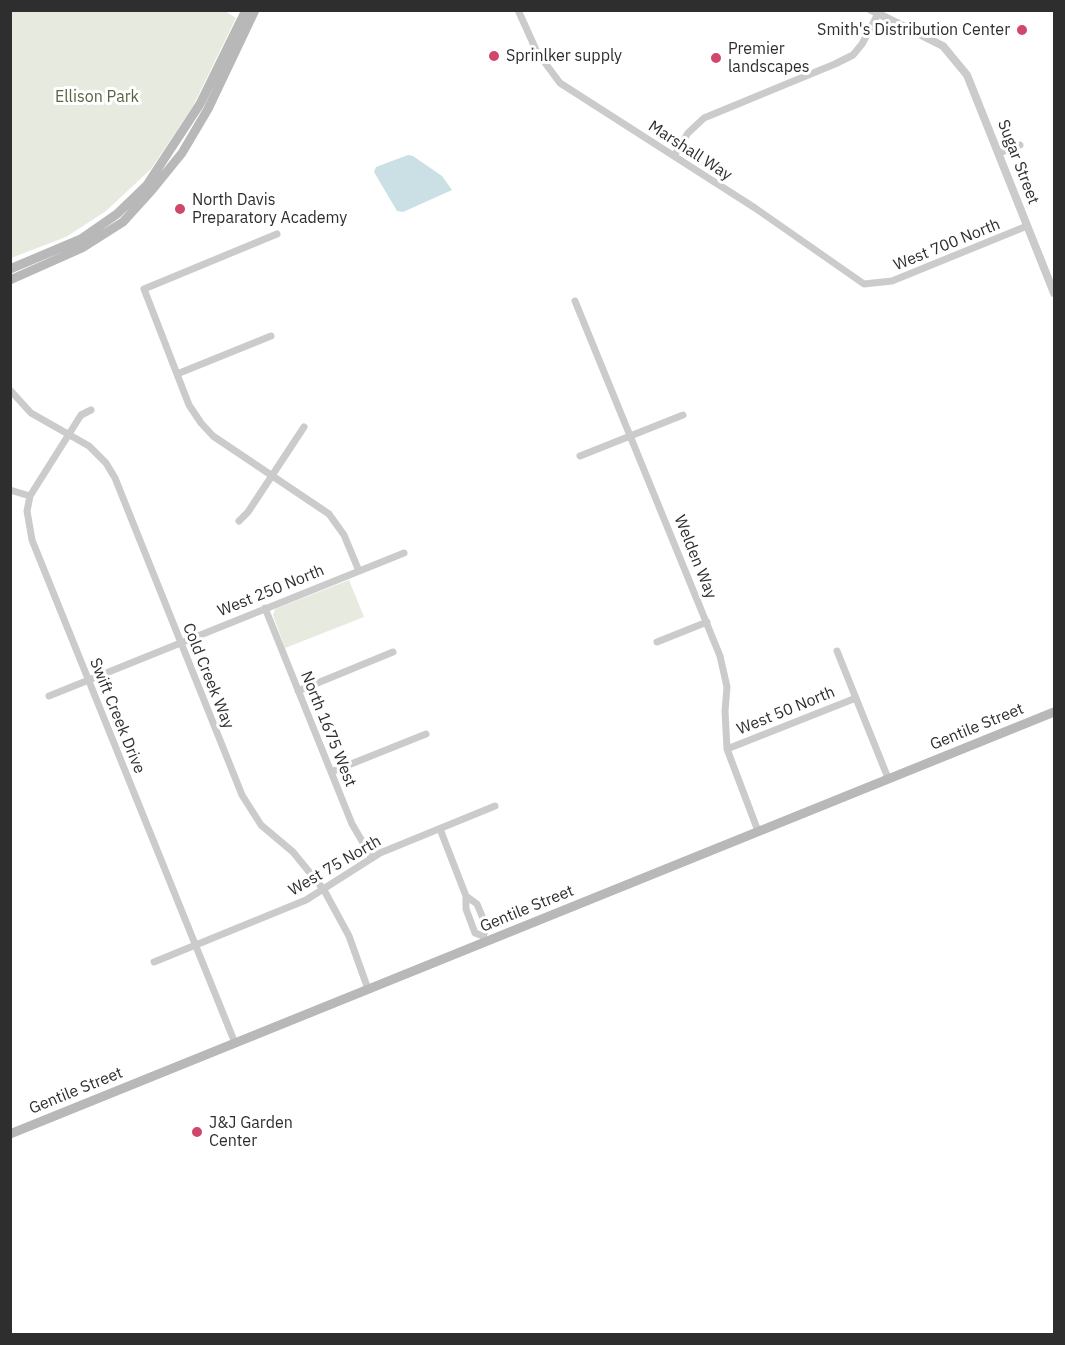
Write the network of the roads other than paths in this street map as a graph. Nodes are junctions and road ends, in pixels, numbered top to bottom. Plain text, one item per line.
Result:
1 (246, 10) edge
2 (255, 10) edge
3 (518, 10) edge
4 (874, 12) edge
5 (1020, 145) dead end
6 (999, 153) junction
7 (674, 156) junction
8 (1027, 226) junction
9 (277, 234) dead end
10 (10, 269) edge
11 (10, 280) edge
12 (876, 285) joint
13 (1054, 293) edge
14 (576, 301) dead end
15 (271, 336) dead end
16 (177, 374) junction
17 (10, 390) edge
18 (91, 410) dead end
19 (683, 415) dead end
20 (304, 427) dead end
21 (69, 434) junction
22 (631, 436) junction
23 (580, 456) dead end
24 (271, 475) junction
25 (10, 490) edge
26 (30, 496) junction
27 (239, 521) dead end
28 (404, 553) dead end
29 (359, 571) junction
30 (265, 609) junction
31 (707, 622) junction
32 (657, 642) dead end
33 (180, 643) junction
34 (837, 651) dead end
35 (393, 652) dead end
36 (88, 680) junction
37 (298, 691) junction
38 (48, 696) dead end
39 (856, 698) junction
40 (1054, 712) edge
41 (426, 734) dead end
42 (727, 749) junction
43 (331, 772) junction
44 (888, 778) junction
45 (495, 806) dead end
46 (440, 829) junction
47 (758, 831) junction
48 (372, 858) junction
49 (324, 890) junction
50 (466, 896) junction
51 (484, 939) junction
52 (196, 945) junction
53 (154, 962) dead end
54 (368, 989) junction
55 (235, 1043) junction
56 (10, 1134) edge

1 - 10 main road
2 - 11 main road
3 - 7 street, Marshall Way
4 - 6 street, Sugar Street
4 - 7 street
5 - 6 street
6 - 8 street, Sugar Street
7 - 12 street, Marshall Way
8 - 12 street, West 700 North
8 - 13 street, Sugar Street
9 - 16 street
14 - 22 street, Welden Way
15 - 16 street
16 - 24 street
17 - 21 street, Cold Creek Way
18 - 21 street
19 - 22 street
20 - 24 street
21 - 26 street
21 - 33 street, Cold Creek Way
22 - 23 street
22 - 31 street, Welden Way
24 - 27 street
24 - 29 street
25 - 26 street
26 - 36 street, Swift Creek Drive
28 - 29 street, West 250 North
29 - 30 street, West 250 North
30 - 33 street, West 250 North
30 - 37 street, North 1675 West
31 - 32 street
31 - 42 street, Welden Way
33 - 36 street, West 250 North
33 - 49 street, Cold Creek Way
34 - 39 street
35 - 37 street
36 - 38 street, West 250 North
36 - 52 street, Swift Creek Drive
37 - 43 street, North 1675 West
39 - 42 street, West 50 North
39 - 44 street
40 - 44 main road, Gentile Street
41 - 43 street
42 - 47 street, Welden Way
43 - 48 street, North 1675 West
44 - 47 main road, Gentile Street
45 - 46 street, West 75 North
46 - 48 street, West 75 North
46 - 50 street
47 - 51 main road, Gentile Street
48 - 49 street, West 75 North
49 - 52 street, West 75 North
49 - 54 street, Cold Creek Way
50 - 51 street
50 - 51 street
51 - 54 main road, Gentile Street
52 - 53 street, West 75 North
52 - 55 street, Swift Creek Drive
54 - 55 main road, Gentile Street
55 - 56 main road, Gentile Street

